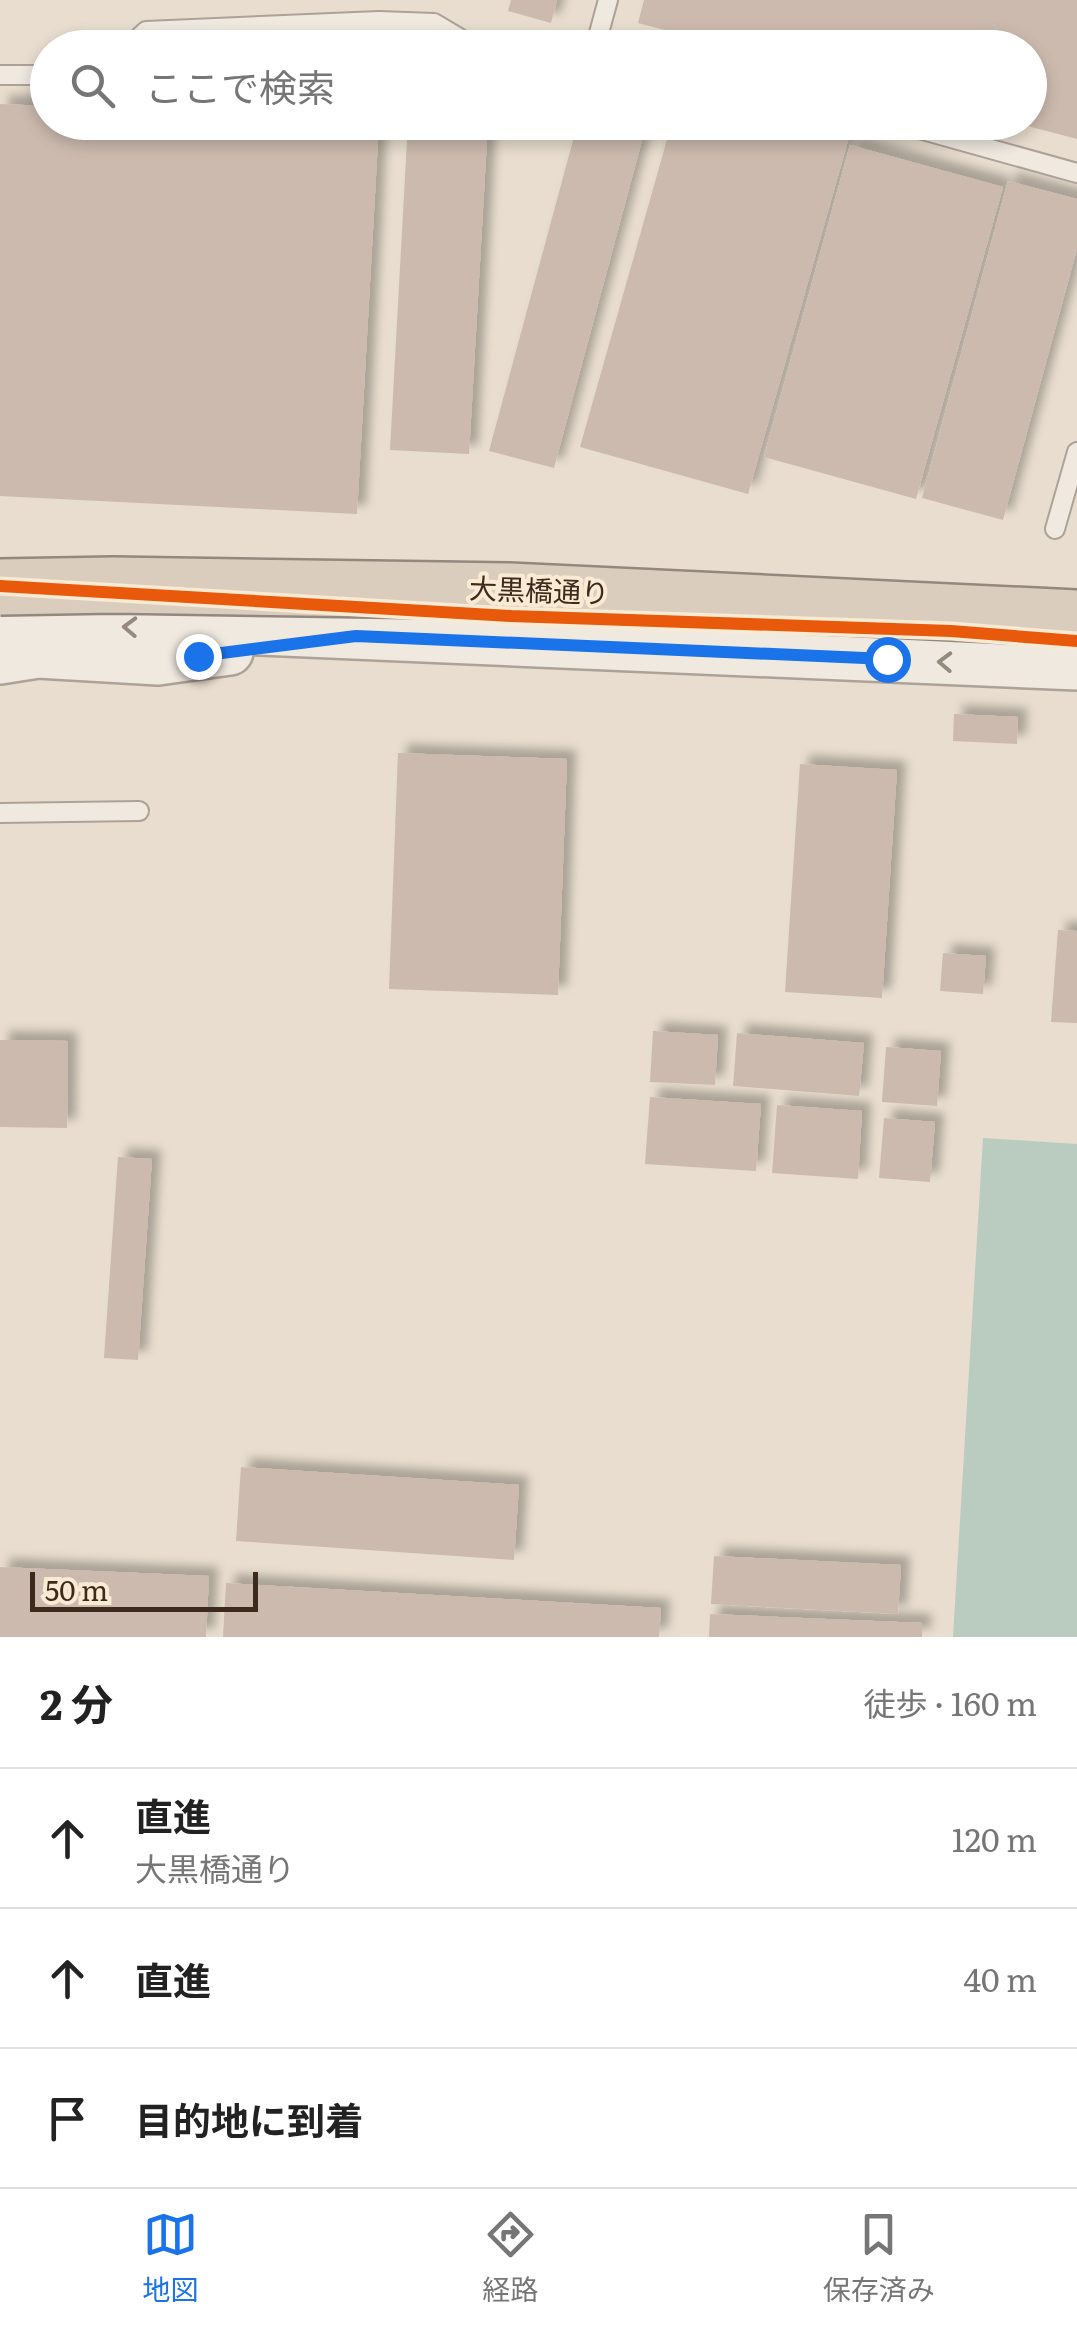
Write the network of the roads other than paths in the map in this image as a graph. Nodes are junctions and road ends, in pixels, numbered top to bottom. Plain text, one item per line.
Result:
1 (608, 0) edge
2 (188, 30) edge
3 (446, 30) edge
4 (600, 30) edge
5 (0, 75) edge
6 (30, 75) edge
7 (959, 140) edge
8 (1077, 173) edge
9 (1077, 452) edge
10 (1056, 529) dead end
11 (0, 587) edge
12 (1077, 618) edge
13 (0, 621) edge
14 (356, 636) junction
15 (1077, 641) edge
16 (0, 660) edge
17 (1077, 667) edge
18 (140, 812) dead end
19 (0, 813) edge

1 - 4 lane
2 - 3 lane
5 - 6 lane
7 - 8 lane
9 - 10 lane
11 - 12 highway, bridge
11 - 15 street, 大黒橋通り
14 -> 13 street, 大黒橋通り
14 - 16 street
17 -> 14 street, 大黒橋通り
18 - 19 lane

